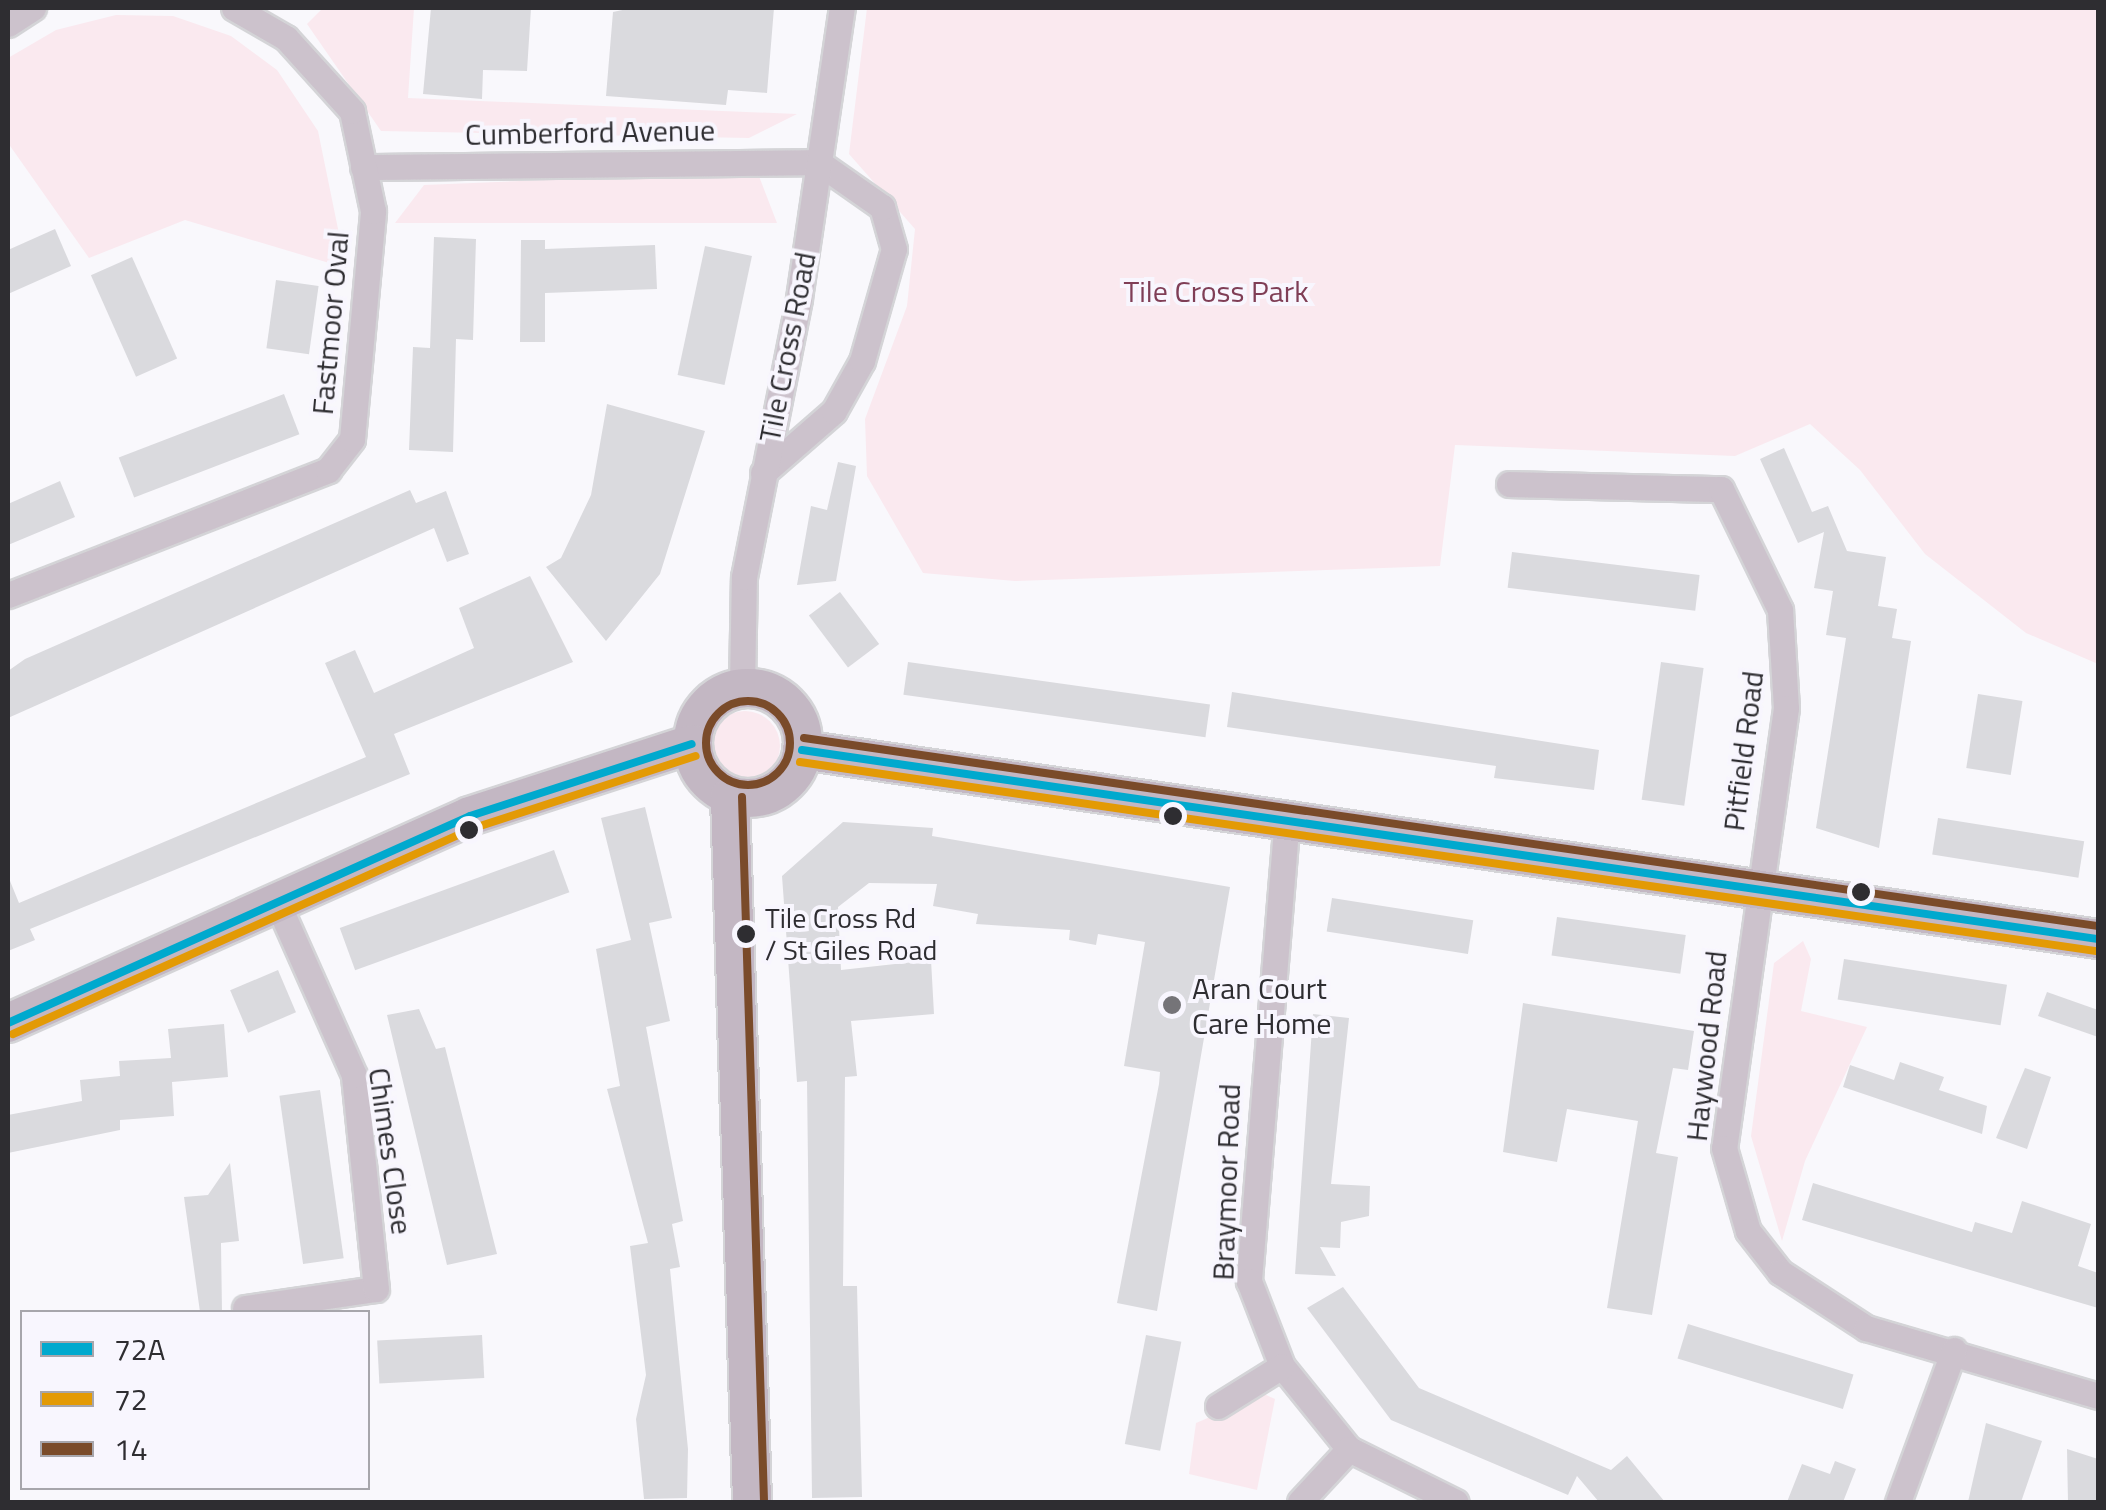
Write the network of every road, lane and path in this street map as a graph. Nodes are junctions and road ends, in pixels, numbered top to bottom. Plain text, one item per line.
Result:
1 (33, 8) edge
2 (234, 8) edge
3 (842, 8) edge
4 (8, 24) edge
5 (818, 162) junction
6 (364, 168) junction
7 (762, 474) junction
8 (1509, 484) dead end
9 (8, 595) edge
10 (742, 687) junction
11 (692, 744) junction
12 (802, 750) junction
13 (730, 797) junction
14 (1288, 817) junction
15 (1757, 887) junction
16 (278, 904) junction
17 (2098, 938) edge
18 (8, 1023) edge
19 (245, 1308) dead end
20 (1954, 1350) junction
21 (1282, 1366) junction
22 (2098, 1396) edge
23 (1218, 1406) dead end
24 (1349, 1449) junction
25 (752, 1502) edge
26 (1300, 1502) edge
27 (1456, 1502) edge
28 (1898, 1502) edge

1 - 4 street
2 - 6 street, Fastmoor Oval
3 - 5 street, Tile Cross Road
5 - 6 street, Cumberford Avenue
5 - 7 street, Tile Cross Road
5 - 7 street
6 - 9 street, Fastmoor Oval
7 - 10 street, Tile Cross Road
8 - 15 street, Pitfield Road
10 - 11 street
10 - 12 street
11 - 13 street
11 - 16 street
12 - 13 street
12 - 14 street
13 - 25 street
14 - 15 street
14 - 21 street, Braymoor Road
15 - 17 street
15 - 20 street, Haywood Road
16 - 18 street
16 - 19 street, Chimes Close
20 - 22 street, Haywood Road
20 - 28 street
21 - 23 street
21 - 24 street, Braymoor Road
24 - 26 street
24 - 27 street

